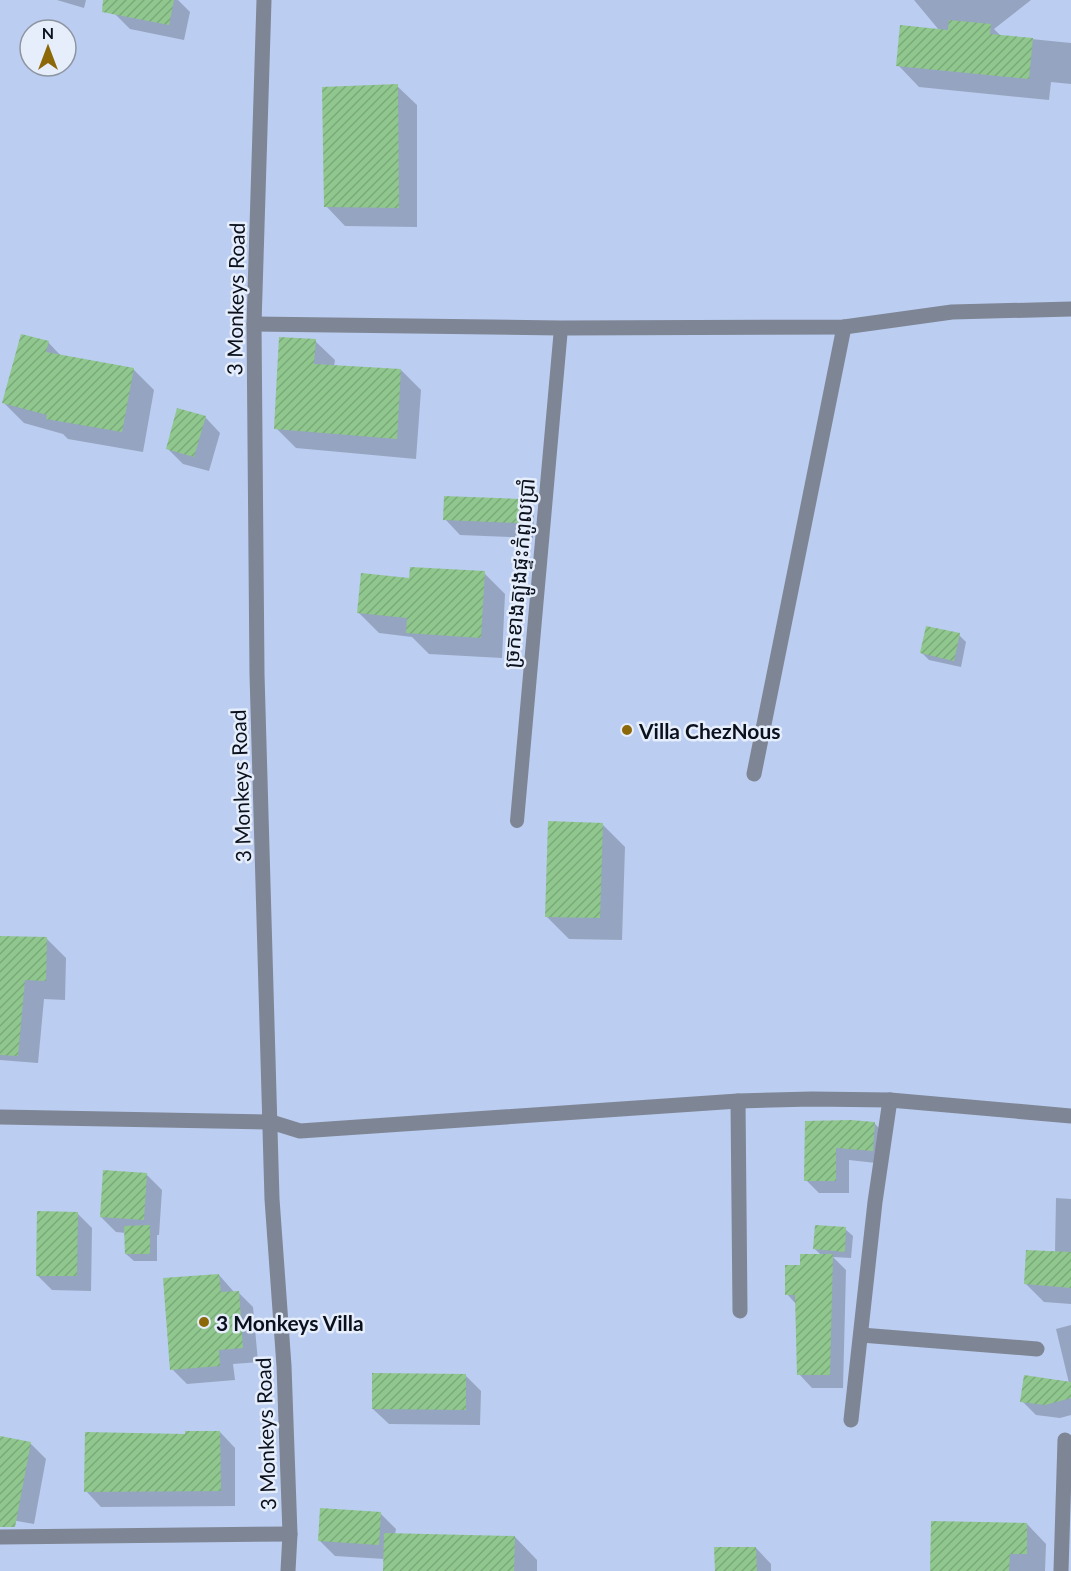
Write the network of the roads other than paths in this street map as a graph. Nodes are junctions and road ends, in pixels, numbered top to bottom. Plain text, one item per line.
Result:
1 (264, 0) edge
2 (1071, 309) edge
3 (254, 324) junction
4 (844, 327) junction
5 (561, 328) junction
6 (754, 774) dead end
7 (517, 821) dead end
8 (738, 1101) junction
9 (890, 1101) junction
10 (1071, 1116) edge
11 (0, 1117) edge
12 (271, 1122) junction
13 (740, 1311) dead end
14 (861, 1335) junction
15 (1037, 1349) dead end
16 (851, 1420) dead end
17 (1065, 1440) dead end
18 (290, 1534) junction
19 (0, 1537) edge
20 (288, 1571) edge
21 (1061, 1571) edge

1 - 3 street, 3 Monkeys Road
2 - 4 street
3 - 5 street
3 - 12 street, 3 Monkeys Road
4 - 5 street
4 - 6 street
5 - 7 lane, ច្រកខាងត្បូងផ្ទះកំពូលប្រាំ
8 - 9 street
8 - 12 street
8 - 13 street
9 - 10 street
9 - 14 street
11 - 12 street
12 - 18 street, 3 Monkeys Road
14 - 15 street
14 - 16 street
17 - 21 street
18 - 19 street
18 - 20 street, 3 Monkeys Road

